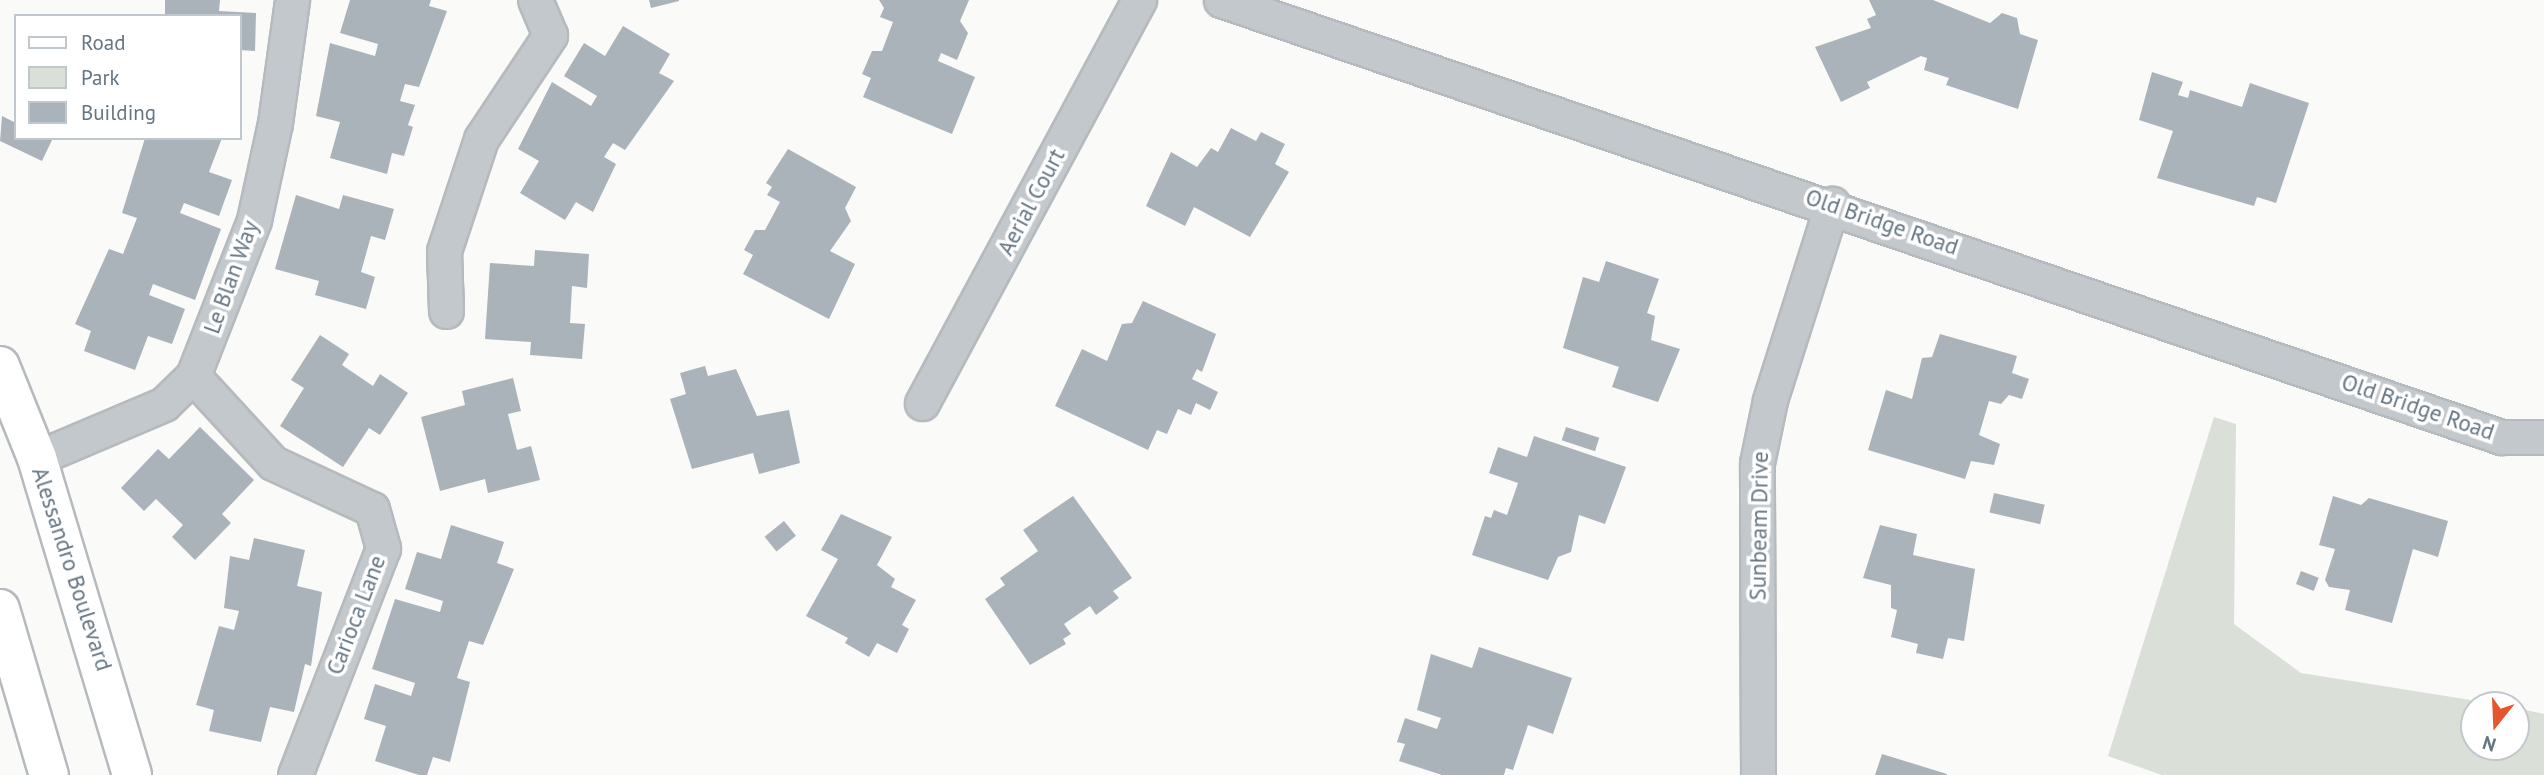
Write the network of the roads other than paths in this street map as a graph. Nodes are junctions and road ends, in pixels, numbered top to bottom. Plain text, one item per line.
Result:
1 (292, 0) edge
2 (535, 0) edge
3 (1139, 0) edge
4 (1221, 0) edge
5 (1832, 204) junction
6 (446, 311) dead end
7 (0, 366) edge
8 (193, 376) junction
9 (922, 403) dead end
10 (2544, 437) edge
11 (37, 458) junction
12 (0, 609) edge
13 (49, 775) edge
14 (132, 775) edge
15 (295, 775) edge
16 (1758, 775) edge

1 - 8 street, Le Blan Way
2 - 6 street
3 - 9 street, Aerial Court
4 - 5 street, Old Bridge Road
5 - 10 street, Old Bridge Road
5 - 16 street, Sunbeam Drive
7 - 11 main road, Alessandro Boulevard
8 - 11 street, Le Blan Way
8 - 15 street, Carioca Lane
11 - 14 main road, Alessandro Boulevard
12 - 13 main road

